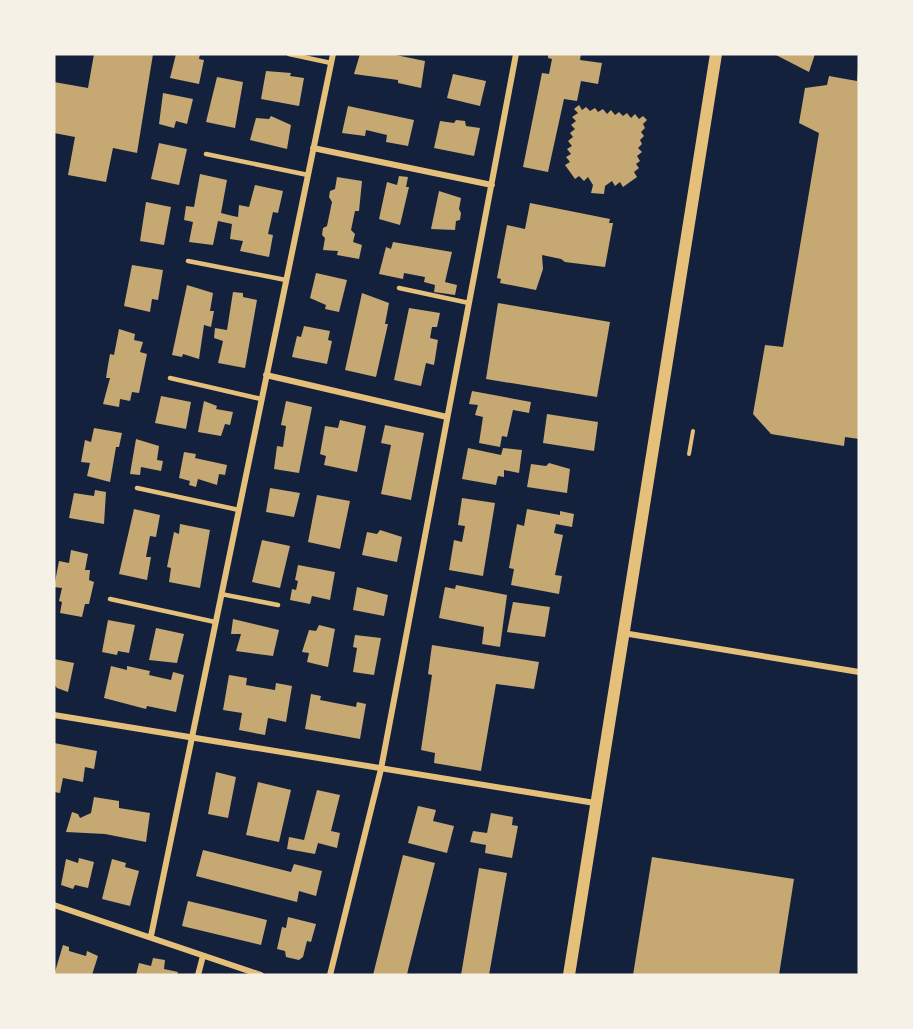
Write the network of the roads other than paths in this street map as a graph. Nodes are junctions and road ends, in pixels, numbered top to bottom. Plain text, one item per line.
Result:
1 (289, 54) edge
2 (333, 54) edge
3 (516, 54) edge
4 (716, 54) edge
5 (331, 63) junction
6 (313, 148) junction
7 (206, 153) dead end
8 (308, 175) junction
9 (492, 185) junction
10 (188, 261) dead end
11 (286, 280) junction
12 (399, 288) dead end
13 (469, 303) junction
14 (266, 375) junction
15 (170, 378) dead end
16 (261, 399) junction
17 (447, 417) junction
18 (137, 488) dead end
19 (239, 510) junction
20 (221, 594) junction
21 (111, 599) dead end
22 (278, 605) dead end
23 (216, 622) junction
24 (623, 633) junction
25 (859, 672) edge
26 (54, 715) edge
27 (192, 738) junction
28 (381, 769) junction
29 (595, 803) junction
30 (54, 905) edge
31 (151, 936) junction
32 (203, 956) junction
33 (198, 975) edge
34 (261, 975) edge
35 (330, 975) edge
36 (569, 975) edge

1 - 5 lane
2 - 5 street
3 - 9 street
4 - 24 main road
5 - 6 street
6 - 8 street
6 - 9 street
7 - 8 lane
8 - 11 street
9 - 13 street
10 - 11 lane
11 - 14 street
12 - 13 lane
13 - 17 street
14 - 16 street
14 - 17 street
15 - 16 lane
16 - 19 street
17 - 28 street
18 - 19 lane
19 - 20 street
20 - 22 lane
20 - 23 street
21 - 23 lane
23 - 27 street
24 - 25 street
24 - 29 main road
26 - 27 street
27 - 28 street
27 - 31 street
28 - 29 street
28 - 35 street
29 - 36 main road
30 - 31 street
31 - 32 street
32 - 33 street
32 - 34 street

